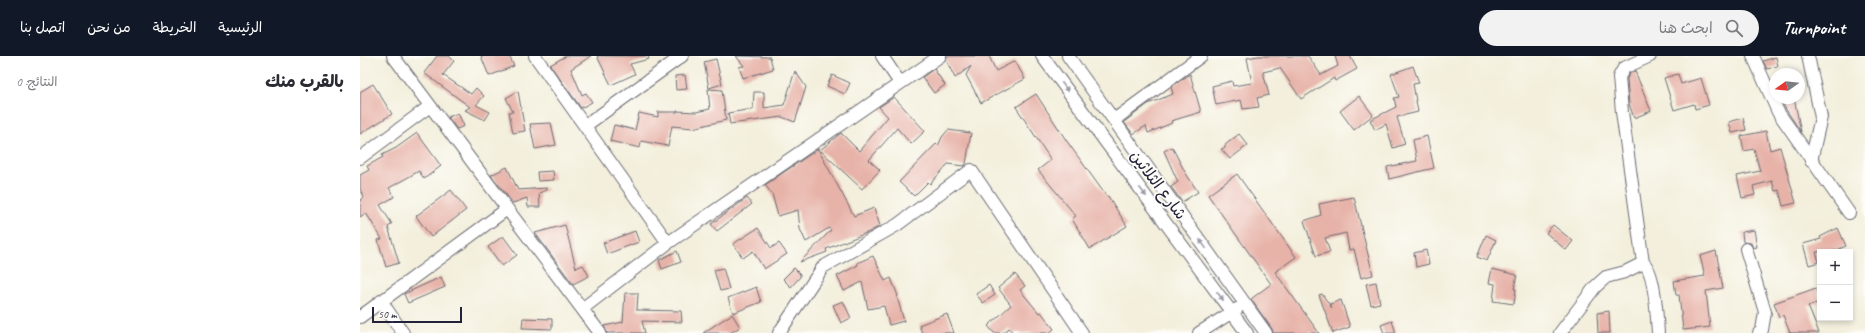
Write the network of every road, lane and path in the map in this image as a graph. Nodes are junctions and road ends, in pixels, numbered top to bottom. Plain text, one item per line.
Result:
1 (393, 56) edge
2 (535, 56) edge
3 (682, 56) edge
4 (882, 56) edge
5 (940, 56) edge
6 (1042, 56) edge
7 (1068, 56) edge
8 (1201, 56) edge
9 (1650, 56) edge
10 (1753, 56) edge
11 (1808, 56) edge
12 (900, 83) junction
13 (430, 106) junction
14 (1114, 120) junction
15 (585, 126) junction
16 (360, 158) edge
17 (1811, 161) junction
18 (507, 209) junction
19 (1849, 213) dead end
20 (668, 243) junction
21 (1746, 249) dead end
22 (1643, 263) junction
23 (381, 302) junction
24 (1245, 304) junction
25 (582, 309) junction
26 (1232, 312) junction
27 (360, 317) edge
28 (1762, 332) edge
29 (403, 333) edge
30 (600, 333) edge
31 (779, 333) edge
32 (1082, 333) edge
33 (1199, 333) edge
34 (1247, 333) edge
35 (1266, 333) edge
36 (1560, 333) edge
37 (1658, 333) edge

1 - 13 street
2 - 15 street
3 - 15 street
4 - 12 street
5 - 12 street
6 -> 26 street, شارع الثلاثين
7 - 14 street, شارع الثلاثين
8 - 14 street
9 - 22 street
10 - 17 street
11 - 17 street
12 - 20 street
13 - 16 street
13 - 18 street
24 -> 14 street, شارع الثلاثين
15 - 20 street
17 - 19 street
18 - 23 street
18 - 25 street
20 - 25 street
21 - 28 street
22 - 36 street
22 - 37 street
23 - 27 street
23 - 29 street
24 - 26 street
24 - 35 street, شارع الثلاثين
25 - 30 street
26 - 33 street
26 - 34 street, شارع الثلاثين
31 - 32 street

